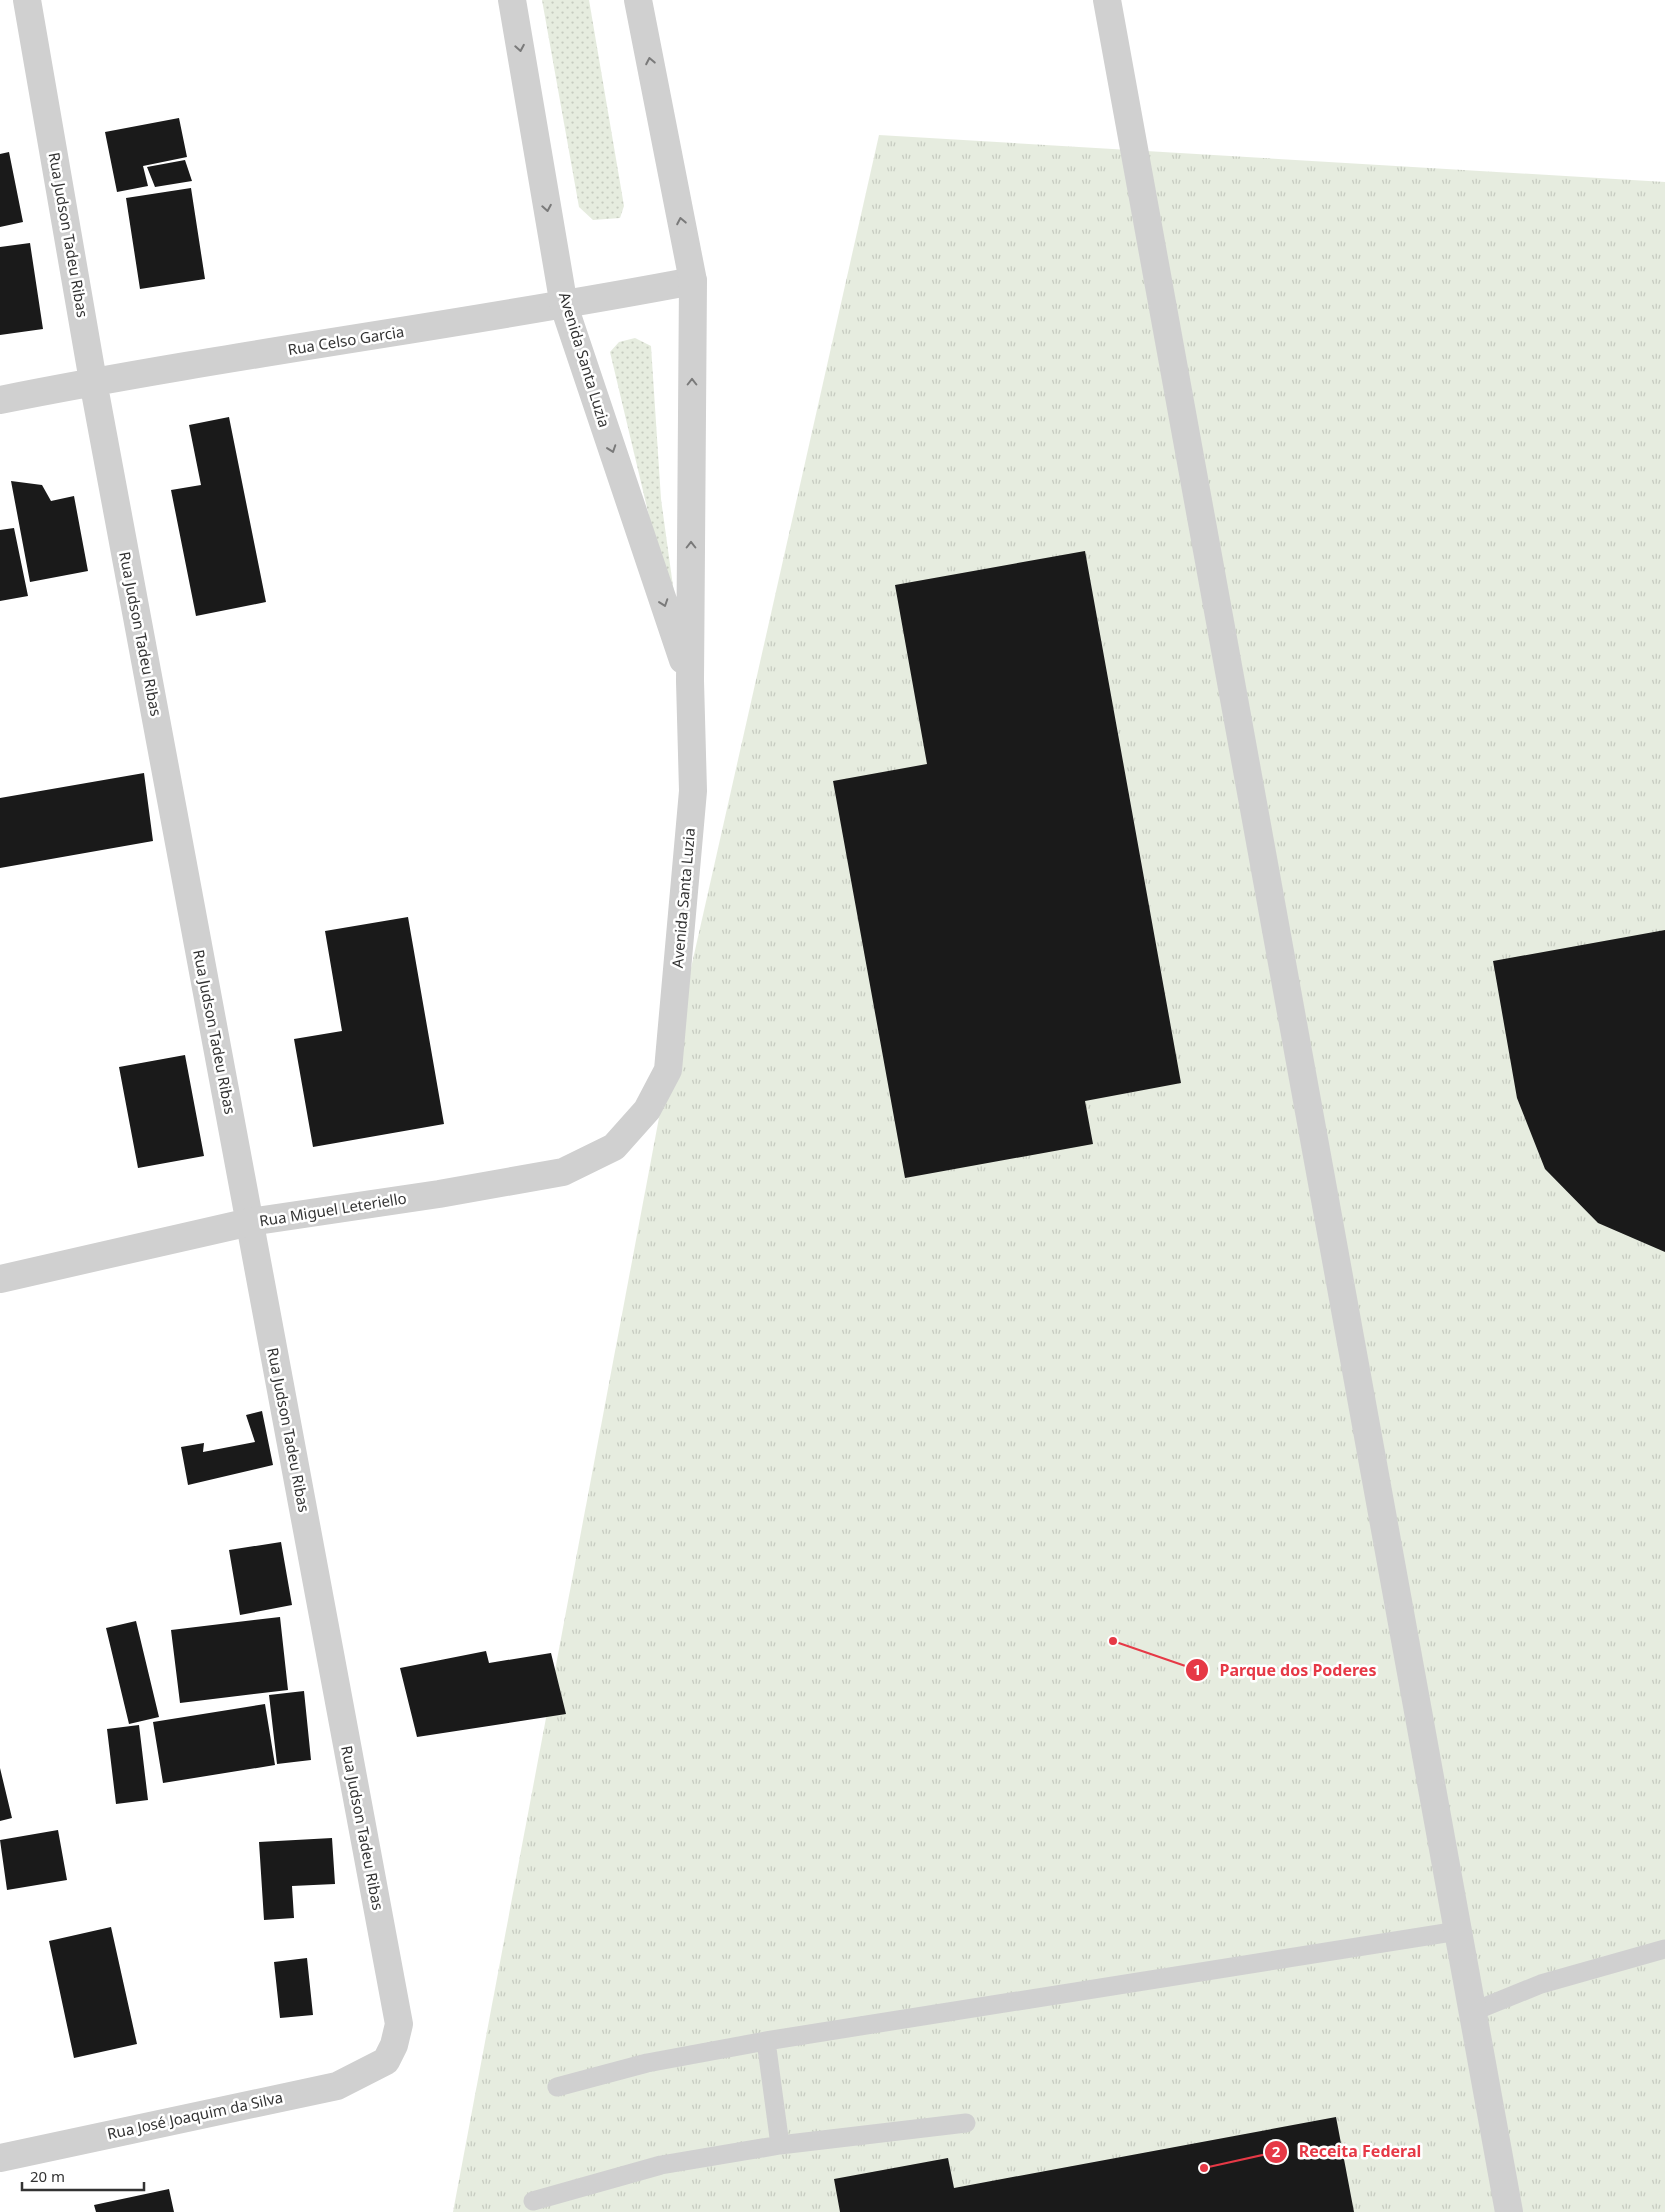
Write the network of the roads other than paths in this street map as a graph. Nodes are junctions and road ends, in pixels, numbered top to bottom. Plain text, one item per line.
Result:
1 (28, 0) edge
2 (512, 0) edge
3 (638, 0) edge
4 (1107, 0) edge
5 (693, 281) junction
6 (564, 306) junction
7 (93, 382) junction
8 (0, 400) edge
9 (690, 681) junction
10 (648, 1110) joint
11 (250, 1222) junction
12 (0, 1279) edge
13 (1458, 1931) junction
14 (1665, 1949) edge
15 (1472, 2012) junction
16 (766, 2041) junction
17 (386, 2061) joint
18 (557, 2087) dead end
19 (966, 2123) dead end
20 (780, 2145) junction
21 (0, 2158) edge
22 (533, 2201) dead end
23 (1509, 2212) edge

1 - 7 street, Rua Judson Tadeu Ribas
2 -> 6 street, Avenida Santa Luzia
5 -> 3 street, Avenida Santa Luzia
4 - 13 street
5 - 6 street, Rua Celso Garcia
9 -> 5 street, Avenida Santa Luzia
6 - 7 street, Rua Celso Garcia
6 -> 9 street, Avenida Santa Luzia
7 - 8 street, Rua Celso Garcia
7 - 11 street, Rua Judson Tadeu Ribas
9 - 10 street, Avenida Santa Luzia
10 - 11 street, Rua Miguel Leteriello
11 - 12 street, Rua Miguel Leteriello
11 - 17 street, Rua Judson Tadeu Ribas
13 - 15 street
13 - 16 lane
14 - 15 lane
15 - 23 street
16 - 18 lane
16 - 20 lane
17 - 21 street, Rua José Joaquim da Silva
19 - 20 lane
20 - 22 lane

